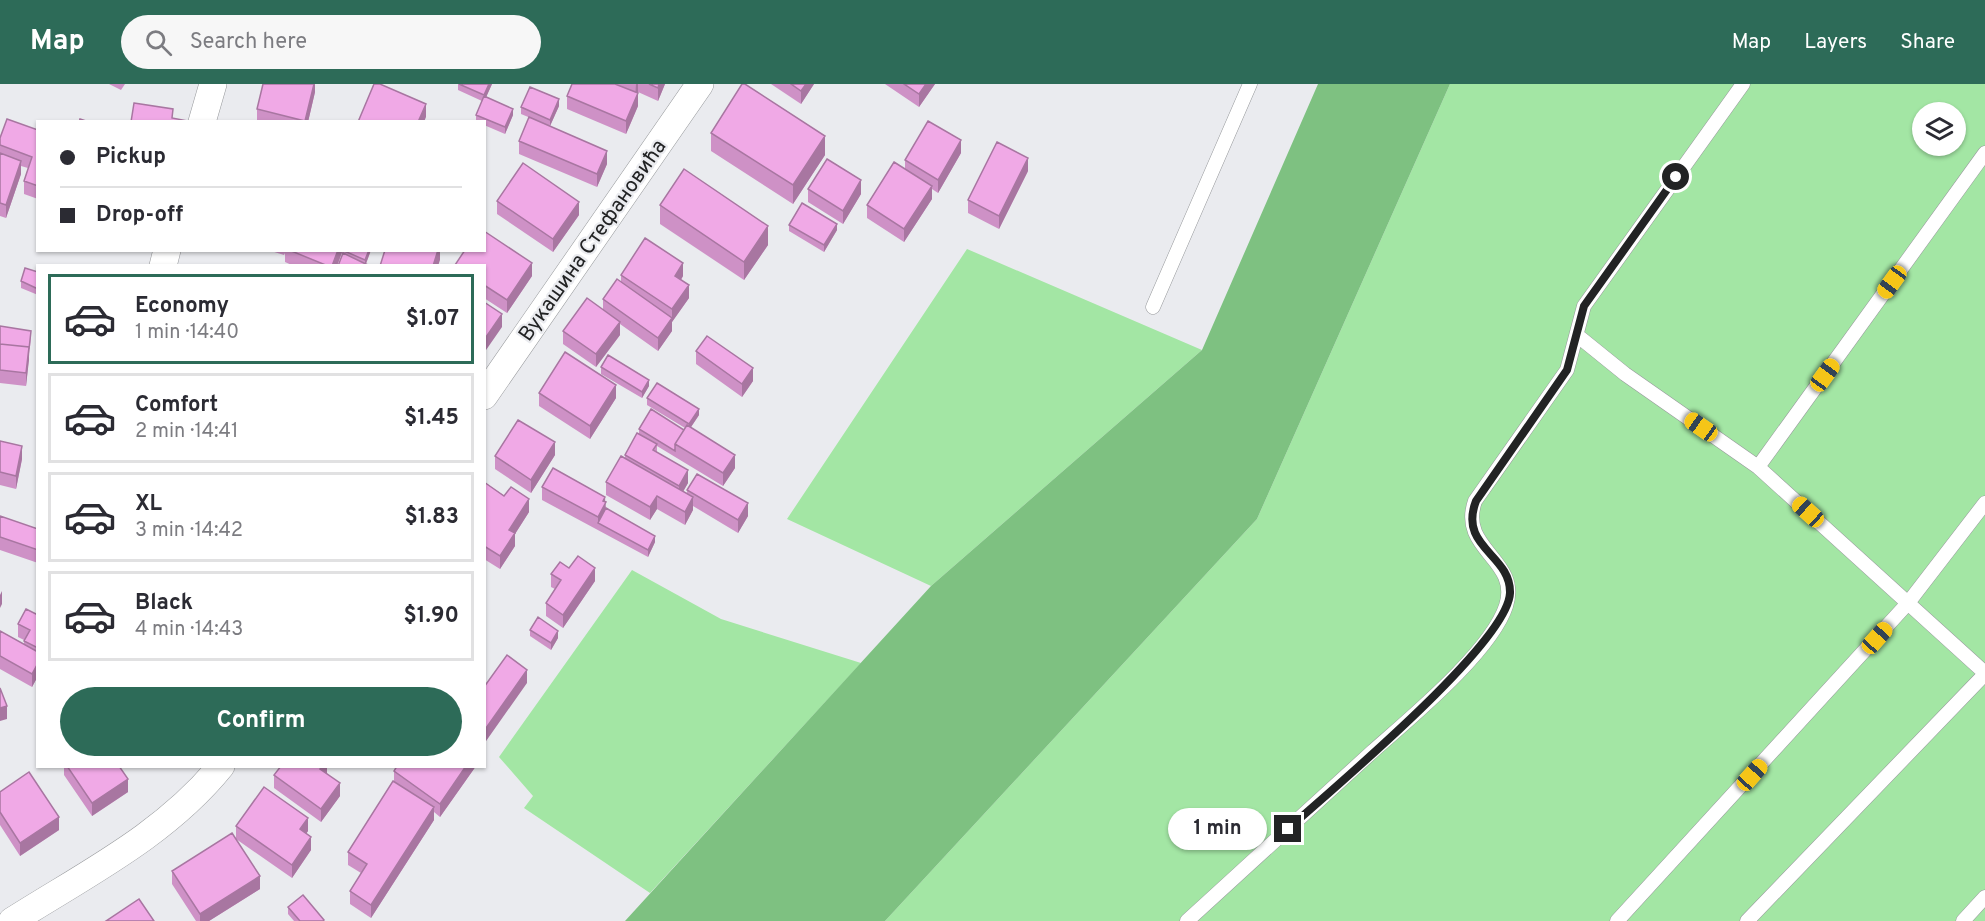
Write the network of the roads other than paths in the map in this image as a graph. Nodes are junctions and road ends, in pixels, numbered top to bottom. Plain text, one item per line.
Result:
1 (213, 84) edge
2 (700, 84) edge
3 (1743, 84) edge
4 (1244, 86) edge
5 (203, 120) edge
6 (1985, 153) edge
7 (1153, 307) dead end
8 (1578, 336) junction
9 (486, 393) edge
10 (1758, 467) junction
11 (1985, 503) edge
12 (1908, 603) junction
13 (1985, 674) edge
14 (219, 768) edge
15 (1985, 897) edge
16 (12, 921) edge
17 (1187, 921) edge
18 (1617, 921) edge
19 (1747, 921) edge
20 (1963, 921) edge

1 - 5 street
2 - 9 street, Вукашина Стефановића
3 - 8 lane
4 - 7 lane
6 - 10 lane
8 - 10 lane
8 - 17 lane
10 - 12 lane
11 - 12 lane
12 - 13 lane
12 - 18 lane
13 - 19 lane
14 - 16 street
15 - 20 lane

